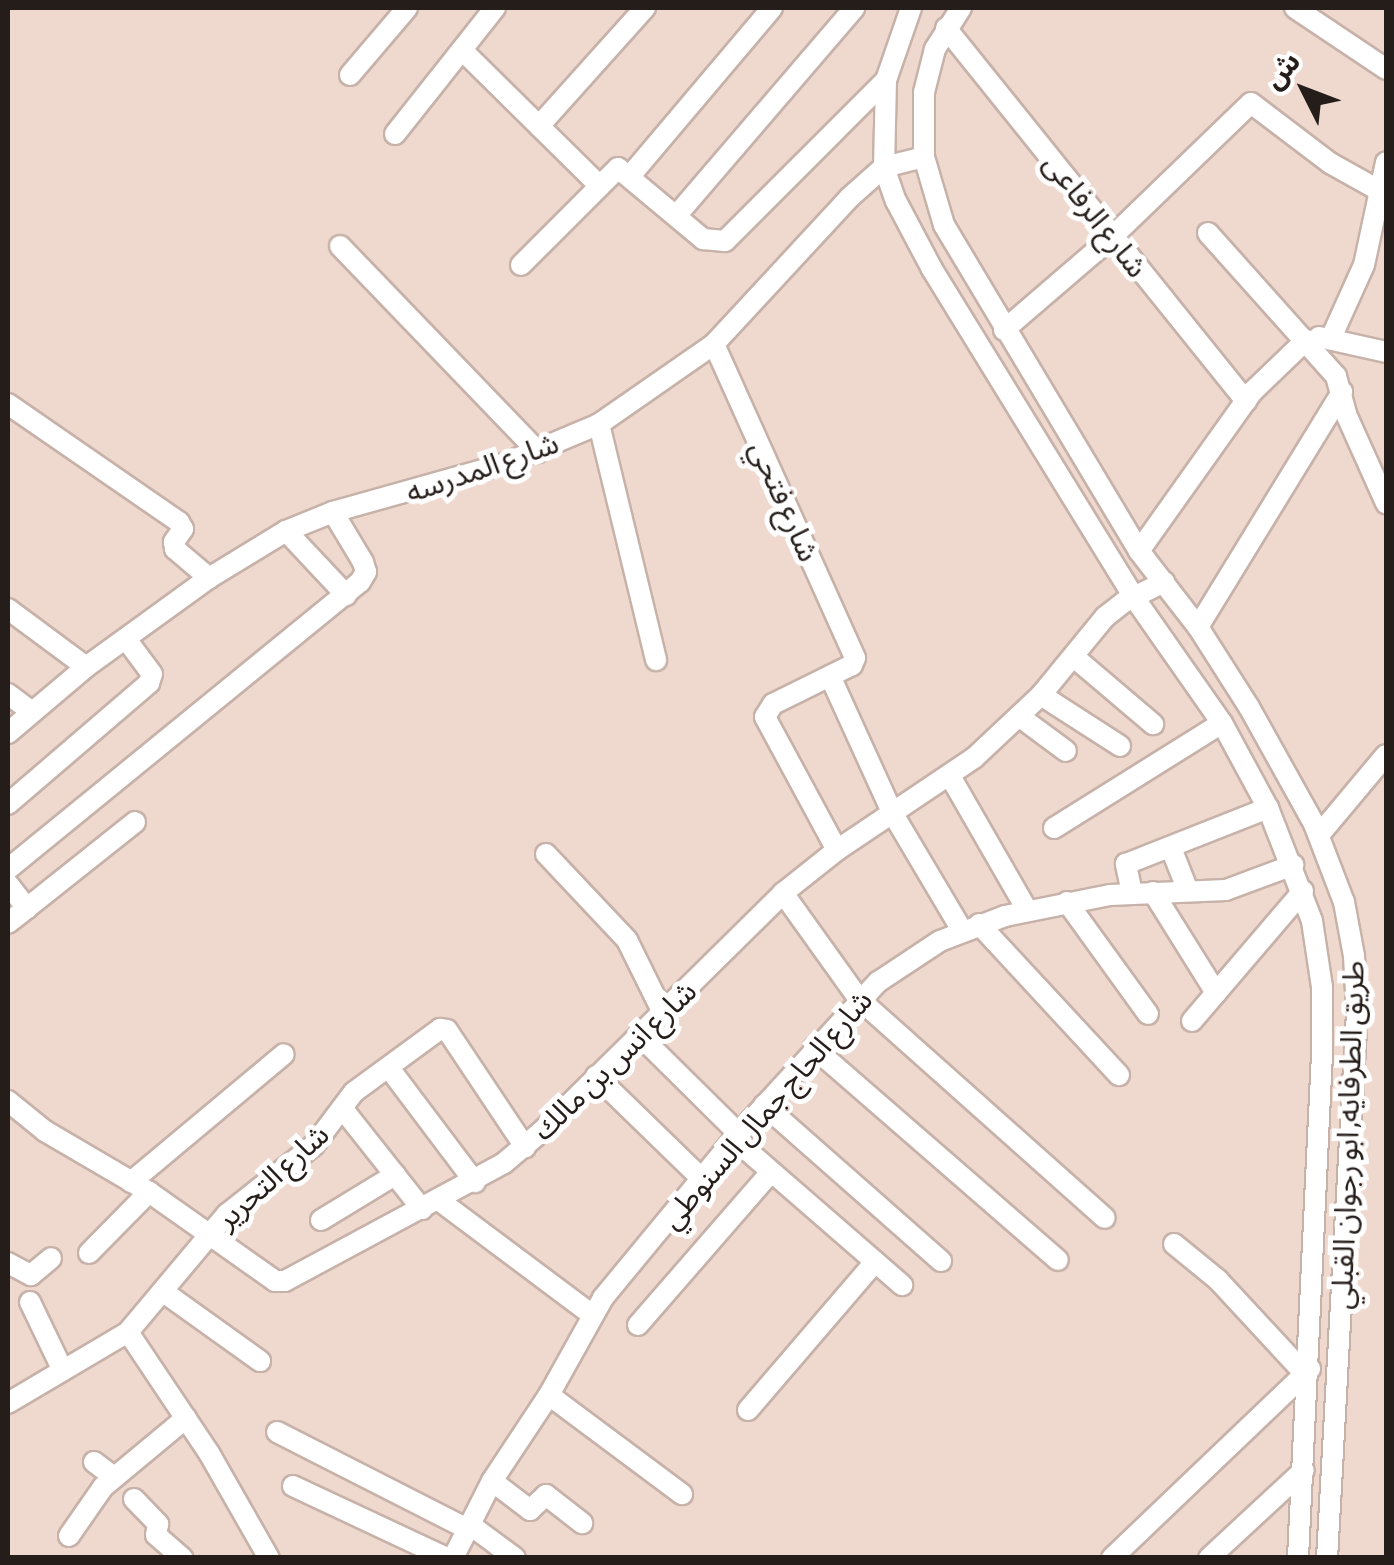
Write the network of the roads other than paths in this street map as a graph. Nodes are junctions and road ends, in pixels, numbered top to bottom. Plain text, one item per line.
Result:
1 (408, 8) edge
2 (495, 8) edge
3 (644, 8) edge
4 (772, 8) edge
5 (854, 8) edge
6 (912, 8) edge
7 (961, 8) edge
8 (1303, 9) edge
9 (946, 28) junction
10 (1386, 36) edge
11 (462, 50) junction
12 (1379, 62) edge
13 (350, 75) dead end
14 (886, 80) junction
15 (539, 126) junction
16 (396, 134) dead end
17 (924, 157) junction
18 (1386, 162) edge
19 (884, 167) junction
20 (624, 172) junction
21 (599, 185) junction
22 (1380, 190) junction
23 (676, 216) junction
24 (1208, 233) dead end
25 (1111, 238) junction
26 (340, 246) dead end
27 (521, 265) dead end
28 (1004, 330) junction
29 (1304, 338) junction
30 (1331, 338) junction
31 (714, 344) junction
32 (1386, 352) edge
33 (1342, 392) junction
34 (1246, 401) junction
35 (8, 404) edge
36 (599, 424) junction
37 (538, 452) junction
38 (1385, 491) edge
39 (333, 512) junction
40 (286, 532) junction
41 (1139, 552) junction
42 (209, 578) junction
43 (1164, 582) junction
44 (346, 594) junction
45 (1134, 596) junction
46 (8, 608) edge
47 (1198, 627) junction
48 (126, 639) junction
49 (1074, 657) junction
50 (656, 660) dead end
51 (86, 667) junction
52 (830, 676) junction
53 (8, 694) edge
54 (1041, 694) junction
55 (32, 712) junction
56 (1020, 716) junction
57 (1222, 722) junction
58 (1153, 724) dead end
59 (8, 732) edge
60 (1120, 746) dead end
61 (1066, 751) dead end
62 (1386, 755) edge
63 (950, 776) junction
64 (8, 804) edge
65 (1268, 808) junction
66 (893, 814) junction
67 (135, 822) dead end
68 (1054, 828) dead end
69 (1319, 834) junction
70 (1171, 848) junction
71 (837, 850) junction
72 (546, 854) dead end
73 (1293, 865) junction
74 (8, 868) edge
75 (8, 884) edge
76 (1303, 890) junction
77 (1188, 892) junction
78 (782, 893) junction
79 (1142, 893) junction
80 (1067, 902) junction
81 (27, 908) junction
82 (1027, 910) junction
83 (8, 923) edge
84 (971, 927) junction
85 (1216, 993) junction
86 (859, 999) junction
87 (663, 1013) junction
88 (1148, 1014) dead end
89 (1192, 1021) dead end
90 (639, 1035) junction
91 (814, 1048) junction
92 (284, 1054) dead end
93 (389, 1068) junction
94 (1119, 1075) dead end
95 (596, 1076) junction
96 (8, 1100) edge
97 (764, 1106) junction
98 (342, 1108) junction
99 (736, 1137) junction
100 (524, 1147) junction
101 (772, 1172) junction
102 (395, 1174) junction
103 (701, 1178) junction
104 (475, 1182) junction
105 (140, 1187) junction
106 (431, 1205) junction
107 (1105, 1218) dead end
108 (321, 1220) dead end
109 (207, 1234) junction
110 (1174, 1244) dead end
111 (89, 1254) dead end
112 (51, 1258) dead end
113 (1058, 1260) dead end
114 (941, 1261) dead end
115 (875, 1262) junction
116 (8, 1263) edge
117 (902, 1285) dead end
118 (165, 1292) junction
119 (30, 1302) dead end
120 (591, 1314) junction
121 (638, 1325) dead end
122 (128, 1332) junction
123 (260, 1361) dead end
124 (63, 1371) junction
125 (1308, 1372) junction
126 (549, 1395) junction
127 (8, 1403) edge
128 (748, 1410) dead end
129 (186, 1418) junction
130 (277, 1432) dead end
131 (94, 1462) dead end
132 (1304, 1470) junction
133 (114, 1477) junction
134 (492, 1481) junction
135 (75, 1482) dead end
136 (293, 1486) dead end
137 (682, 1494) dead end
138 (94, 1496) junction
139 (134, 1500) dead end
140 (582, 1524) dead end
141 (468, 1526) junction
142 (68, 1536) dead end
143 (182, 1558) edge
144 (270, 1558) edge
145 (450, 1558) edge
146 (515, 1558) edge
147 (1112, 1558) edge
148 (1209, 1558) edge
149 (1298, 1558) edge
150 (1327, 1558) edge

1 - 13 street
2 - 11 street
3 - 15 street
4 - 20 street
5 - 23 street
6 - 14 street
7 - 9 street, طريق الطرفايه, ابو رجوان القبلي
8 - 12 street
9 - 17 street, طريق الطرفايه, ابو رجوان القبلي
9 - 25 street, شارع الرفاعى
10 - 12 street
11 - 15 street
11 - 16 street
14 - 19 street
14 - 23 street
15 - 21 street
17 - 19 street, شارع المدرسه
17 - 28 street, طريق الطرفايه, ابو رجوان القبلي
18 - 22 street
19 - 31 street, شارع المدرسه
19 - 45 street, طريق الطرفايه, ابو رجوان القبلي
20 - 21 street
20 - 23 street
21 - 27 street
22 - 25 street
22 - 30 street
24 - 29 street
25 - 28 street
25 - 34 street, شارع الرفاعى
26 - 37 street
28 - 41 street, طريق الطرفايه, ابو رجوان القبلي
29 - 30 street
29 - 33 street
29 - 34 street
30 - 32 street
31 - 36 street, شارع المدرسه
31 - 52 street, شارع فتحي
33 - 38 street
33 - 47 street
34 - 41 street
35 - 42 street
36 - 37 street, شارع المدرسه
36 - 50 street
37 - 39 street, شارع المدرسه
39 - 40 street, شارع المدرسه
39 - 44 street
40 - 42 street, شارع المدرسه
40 - 44 street
41 - 43 street, طريق الطرفايه, ابو رجوان القبلي
42 - 48 street, شارع المدرسه
43 - 45 street, شارع انس بن مالك
43 - 47 street, طريق الطرفايه, ابو رجوان القبلي
44 - 74 street
45 - 49 street, شارع انس بن مالك
45 - 57 street, طريق الطرفايه, ابو رجوان القبلي
46 - 51 street
47 - 69 street, طريق الطرفايه, ابو رجوان القبلي
48 - 51 street, شارع المدرسه
48 - 64 street
49 - 54 street, شارع انس بن مالك
49 - 58 street
51 - 55 street, شارع المدرسه
52 - 66 street
52 - 71 street
53 - 55 street
54 - 56 street, شارع انس بن مالك
54 - 60 street
55 - 59 street, شارع المدرسه
56 - 61 street
56 - 63 street, شارع انس بن مالك
57 - 65 street, طريق الطرفايه, ابو رجوان القبلي
57 - 68 street
62 - 69 street
63 - 66 street, شارع انس بن مالك
63 - 82 street
65 - 70 street
65 - 73 street, طريق الطرفايه, ابو رجوان القبلي
66 - 71 street, شارع انس بن مالك
66 - 84 street
67 - 81 street
69 - 150 street, طريق الطرفايه, ابو رجوان القبلي
70 - 77 street
70 - 79 street
71 - 78 street, شارع انس بن مالك
72 - 87 street
73 - 76 street, طريق الطرفايه, ابو رجوان القبلي
73 - 77 street, شارع الحاج جمال السنوطي
75 - 81 street
76 - 85 street
76 - 125 street, طريق الطرفايه, ابو رجوان القبلي
77 - 79 street, شارع الحاج جمال السنوطي
78 - 86 street
78 - 87 street, شارع انس بن مالك
79 - 80 street, شارع الحاج جمال السنوطي
79 - 85 street
80 - 82 street, شارع الحاج جمال السنوطي
80 - 88 street
81 - 83 street
82 - 84 street, شارع الحاج جمال السنوطي
84 - 86 street, شارع الحاج جمال السنوطي
84 - 94 street
85 - 89 street
86 - 91 street, شارع الحاج جمال السنوطي
86 - 107 street
87 - 90 street, شارع انس بن مالك
90 - 95 street, شارع انس بن مالك
90 - 99 street
91 - 97 street, شارع الحاج جمال السنوطي
91 - 113 street
92 - 105 street
93 - 98 street, شارع التحرير
93 - 100 street, شارع التحرير
93 - 104 street
95 - 100 street, شارع انس بن مالك
95 - 103 street
96 - 105 street, شارع انس بن مالك
97 - 99 street, شارع الحاج جمال السنوطي
97 - 114 street
98 - 102 street
98 - 109 street, شارع التحرير
99 - 101 street
99 - 103 street, شارع الحاج جمال السنوطي
100 - 104 street, شارع انس بن مالك
101 - 115 street
101 - 121 street
102 - 106 street
102 - 108 street
103 - 120 street, شارع الحاج جمال السنوطي
104 - 106 street, شارع انس بن مالك
105 - 109 street, شارع انس بن مالك
105 - 111 street
106 - 109 street, شارع انس بن مالك
106 - 120 street
109 - 118 street, شارع التحرير
110 - 125 street
112 - 116 street
115 - 117 street
115 - 128 street
118 - 122 street, شارع التحرير
118 - 123 street
119 - 124 street
120 - 126 street, شارع الحاج جمال السنوطي
122 - 124 street, شارع التحرير
122 - 129 street
124 - 127 street, شارع التحرير
125 - 132 street, طريق الطرفايه, ابو رجوان القبلي
125 - 147 street
126 - 134 street, شارع الحاج جمال السنوطي
126 - 137 street
129 - 133 street
129 - 144 street
130 - 141 street
131 - 133 street
132 - 148 street
132 - 149 street, طريق الطرفايه, ابو رجوان القبلي
133 - 138 street
134 - 140 street
134 - 141 street, شارع الحاج جمال السنوطي
135 - 138 street
136 - 145 street
138 - 142 street
139 - 143 street
141 - 145 street, شارع الحاج جمال السنوطي
141 - 146 street

